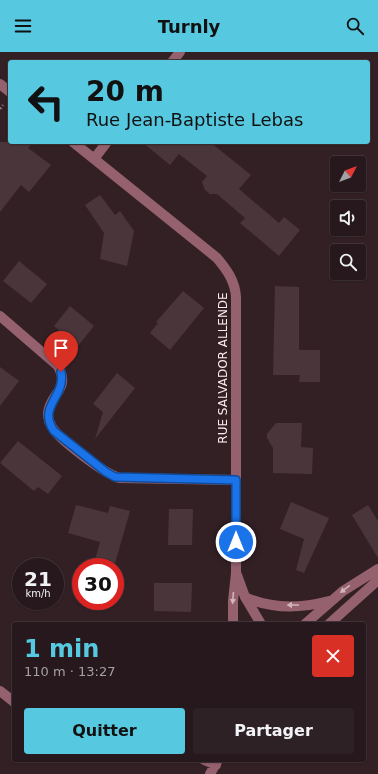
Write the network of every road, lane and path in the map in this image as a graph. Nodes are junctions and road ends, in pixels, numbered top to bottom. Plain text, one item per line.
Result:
1 (180, 52) edge
2 (174, 60) edge
3 (0, 84) edge
4 (8, 90) edge
5 (76, 144) edge
6 (105, 144) edge
7 (94, 158) junction
8 (0, 316) edge
9 (236, 480) junction
10 (378, 569) edge
11 (236, 573) junction
12 (378, 580) edge
13 (245, 597) junction
14 (331, 600) junction
15 (233, 622) edge
16 (260, 622) edge
17 (308, 622) edge
18 (331, 622) edge
19 (0, 691) edge
20 (12, 700) edge
21 (218, 762) edge
22 (210, 774) edge

1 - 2 street
3 - 4 street
5 - 7 street, RUE SALVADOR ALLENDE
6 - 7 street
7 - 9 street, RUE SALVADOR ALLENDE
8 - 9 street
9 - 11 street, RUE SALVADOR ALLENDE
10 -> 14 street
11 - 13 street, RUE SALVADOR ALLENDE
11 -> 15 street, RUE SALVADOR ALLENDE
12 - 18 street
14 -> 13 street
13 - 16 street, RUE SALVADOR ALLENDE
14 - 17 street
19 - 20 street
21 - 22 street

